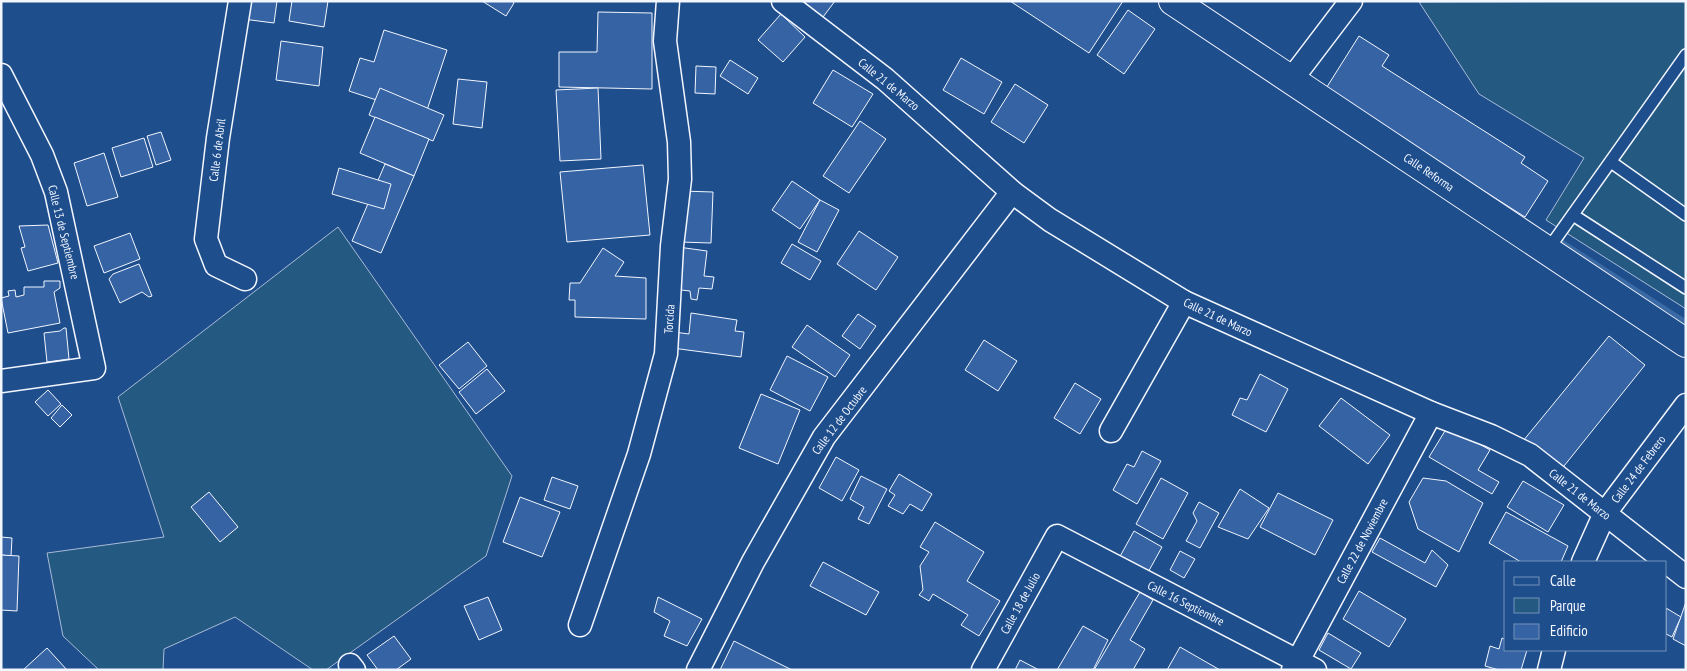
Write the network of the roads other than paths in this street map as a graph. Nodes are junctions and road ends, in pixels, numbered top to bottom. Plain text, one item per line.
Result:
1 (240, 1) edge
2 (668, 1) edge
3 (783, 1) edge
4 (1173, 1) edge
5 (1351, 1) edge
6 (1686, 55) edge
7 (1, 75) edge
8 (1291, 80) junction
9 (1610, 162) junction
10 (1012, 192) junction
11 (1573, 215) junction
12 (1686, 215) edge
13 (1548, 251) junction
14 (245, 279) dead end
15 (1686, 288) edge
16 (1184, 302) junction
17 (1686, 342) edge
18 (1, 381) edge
19 (1686, 405) edge
20 (1431, 413) junction
21 (1111, 431) dead end
22 (1605, 513) junction
23 (1057, 536) joint
24 (1583, 561) edge
25 (1666, 561) edge
26 (1667, 562) edge
27 (1686, 577) edge
28 (580, 625) dead end
29 (1554, 651) edge
30 (1302, 667) edge
31 (698, 670) edge
32 (983, 670) edge
33 (1549, 670) edge

1 - 14 street, Calle 6 de Abril
2 - 28 street, Torcida
3 - 10 street, Calle 21 de Marzo
4 - 8 street, Calle Reforma
5 - 8 street
6 - 9 lane
7 - 18 street, Calle 13 de Septiembre
8 - 13 street, Calle Reforma
9 - 11 lane
9 - 12 lane
10 - 16 street, Calle 21 de Marzo
10 - 31 street, Calle 12 de Octubre
11 - 13 lane
11 - 15 lane
13 - 17 street, Calle Reforma
16 - 20 street, Calle 21 de Marzo
16 - 21 street
19 - 22 street, Calle 24 de Febrero
20 - 22 street, Calle 21 de Marzo
20 - 30 street, Calle 22 de Noviembre
22 - 24 street, Calle 24 de Febrero
22 - 25 street, Calle 21 de Marzo
23 - 30 street, Calle 16 Septiembre
23 - 32 street, Calle 18 de Julio
26 - 27 street, Calle 21 de Marzo
29 - 33 street

